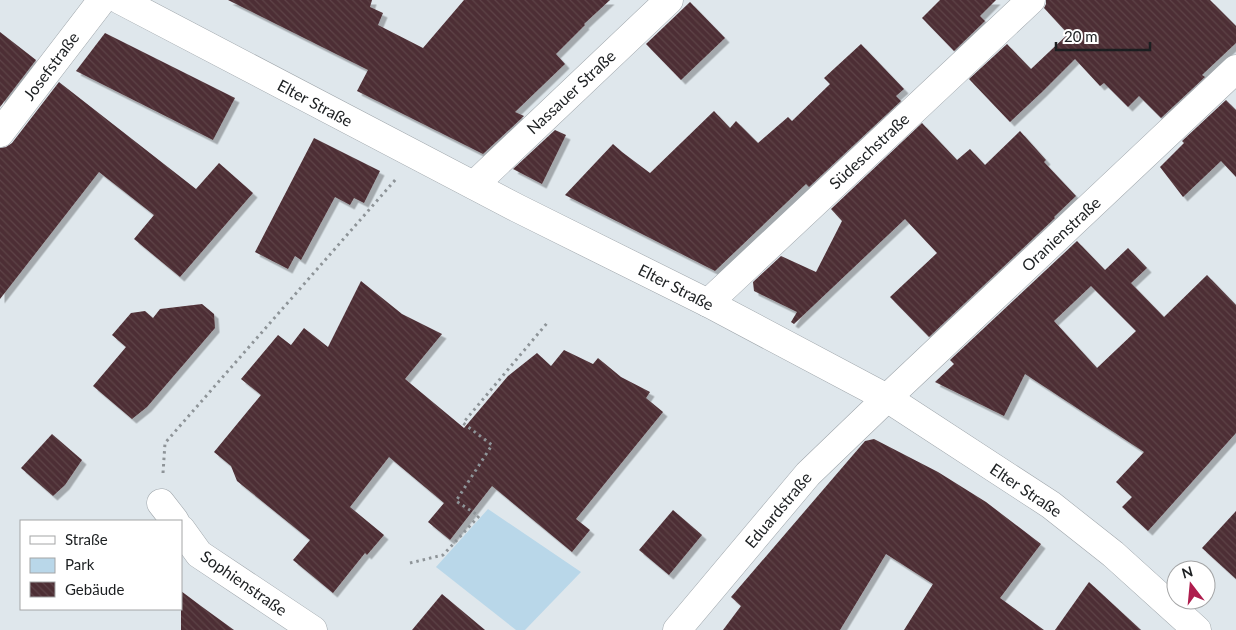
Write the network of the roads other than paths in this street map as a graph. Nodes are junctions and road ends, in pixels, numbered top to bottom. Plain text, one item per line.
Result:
1 (102, 0) edge
2 (120, 0) edge
3 (669, 0) edge
4 (1031, 0) edge
5 (1236, 70) edge
6 (0, 133) edge
7 (474, 185) junction
8 (708, 303) junction
9 (887, 398) junction
10 (182, 531) edge
11 (313, 630) edge
12 (677, 630) edge
13 (1197, 630) edge

1 - 6 street, Josefstraße
2 - 7 street, Elter Straße
3 - 7 street, Nassauer Straße
4 - 8 street, Südeschstraße
5 - 9 street, Oranienstraße
7 - 8 street, Elter Straße
8 - 9 street, Elter Straße
9 - 12 street, Eduardstraße
9 - 13 street, Elter Straße
10 - 11 street, Sophienstraße

